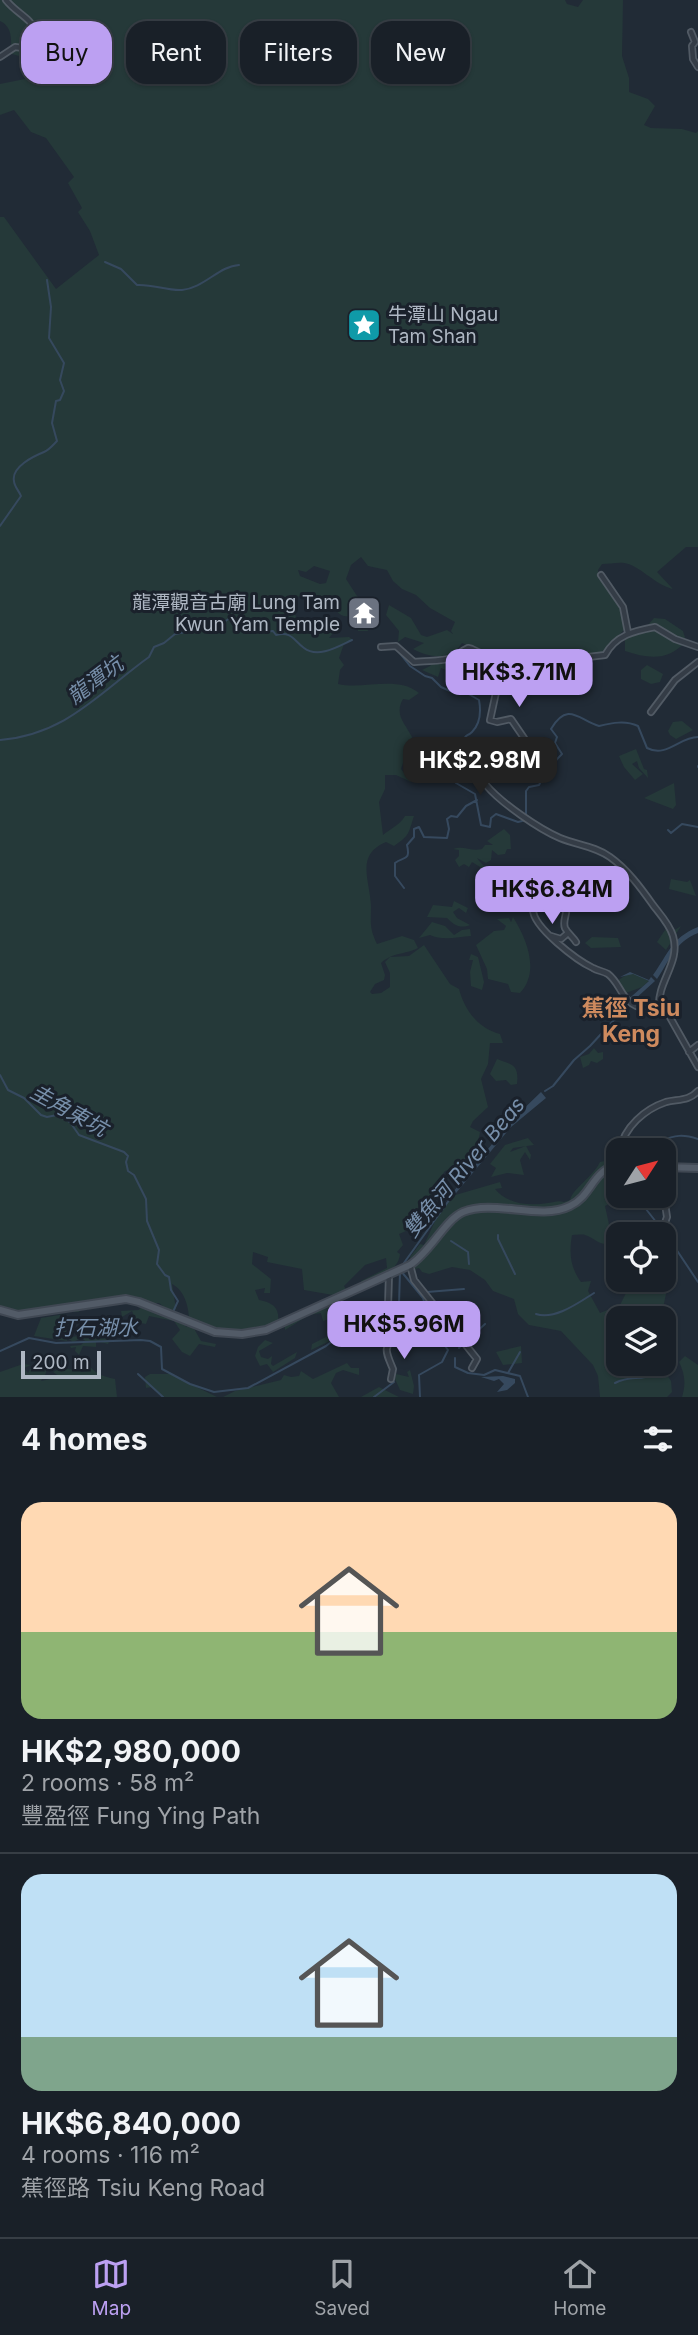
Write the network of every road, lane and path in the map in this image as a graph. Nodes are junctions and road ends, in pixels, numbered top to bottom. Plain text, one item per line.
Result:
1 (6, 0) edge
2 (691, 32) dead end
3 (0, 57) edge
4 (698, 66) edge
5 (601, 575) dead end
6 (628, 633) junction
7 (382, 647) dead end
8 (698, 647) edge
9 (698, 662) edge
10 (502, 665) junction
11 (651, 712) dead end
12 (524, 738) dead end
13 (469, 752) dead end
14 (484, 889) dead end
15 (537, 900) junction
16 (568, 933) junction
17 (551, 936) junction
18 (576, 942) dead end
19 (659, 1008) junction
20 (698, 1045) edge
21 (689, 1052) junction
22 (698, 1067) edge
23 (698, 1091) edge
24 (625, 1138) edge
25 (676, 1167) edge
26 (698, 1168) edge
27 (606, 1171) edge
28 (408, 1265) junction
29 (389, 1274) junction
30 (0, 1310) edge
31 (472, 1368) dead end
32 (391, 1379) dead end

1 - 3 street
2 - 4 street
5 - 6 street
6 - 8 street
6 - 10 street
7 - 10 street
9 - 11 street
10 - 12 street
13 - 19 street
14 - 15 street
15 - 16 street
15 - 17 street
16 - 17 street
16 - 18 street
17 - 19 street
19 - 21 street
20 - 21 street
21 - 22 street
23 - 24 street
25 - 26 main road
27 - 28 main road
28 - 29 main road
28 - 31 street
29 - 30 main road
29 - 32 street

